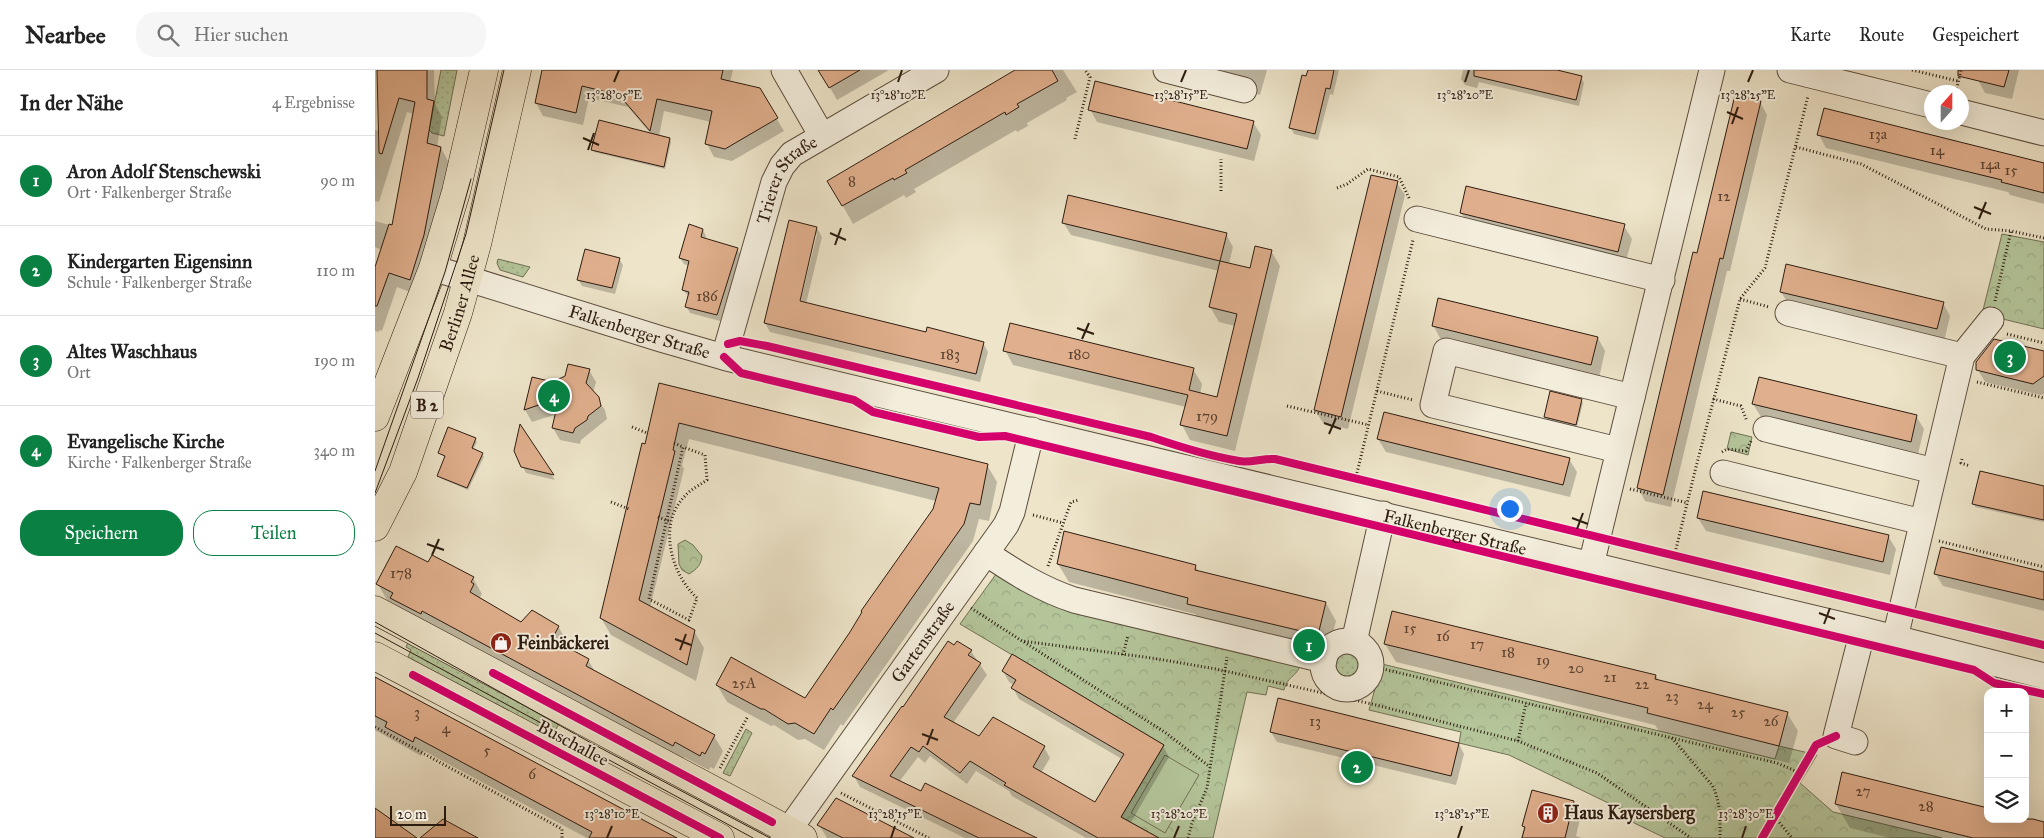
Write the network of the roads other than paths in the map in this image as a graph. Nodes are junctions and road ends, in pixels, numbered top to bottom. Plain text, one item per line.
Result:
1 (484, 70) edge
2 (517, 70) edge
3 (784, 70) edge
4 (936, 70) edge
5 (1166, 70) edge
6 (1712, 70) edge
7 (1802, 73) edge
8 (1195, 74) edge
9 (1244, 90) dead end
10 (1924, 103) edge
11 (1969, 114) edge
12 (2044, 133) edge
13 (822, 136) junction
14 (1417, 219) road end
15 (433, 268) junction
16 (467, 279) junction
17 (1662, 280) junction
18 (1788, 313) road end
19 (1988, 325) road end
20 (724, 357) junction
21 (1959, 366) junction
22 (1633, 397) junction
23 (375, 417) edge
24 (1032, 430) junction
25 (1767, 430) road end
26 (1618, 450) junction
27 (1715, 463) road end
28 (1934, 471) junction
29 (1383, 514) junction
30 (375, 527) edge
31 (1921, 529) junction
32 (986, 553) junction
33 (1591, 565) junction
34 (375, 610) edge
35 (1863, 630) junction
36 (1895, 638) junction
37 (1354, 642) junction
38 (375, 656) edge
39 (1324, 660) junction
40 (2044, 676) edge
41 (1855, 742) dead end
42 (791, 835) edge
43 (720, 838) edge

1 - 15 main road, Berliner Allee / B 2
2 - 16 main road, Berliner Allee / B 2
3 - 13 street
4 - 13 street, Trierer Straße
5 - 8 street
6 - 17 street
7 - 10 street
8 - 9 street
11 - 12 street
13 - 20 street, Trierer Straße
14 - 17 street
15 - 16 street, Falkenberger Straße
15 - 23 main road, Berliner Allee / B 2
16 - 20 street, Falkenberger Straße
16 - 30 main road, Berliner Allee / B 2
17 - 22 street
18 - 21 street
19 - 21 street
20 - 24 street, Falkenberger Straße
21 - 28 street
22 - 26 street
22 - 26 street
24 - 29 street, Falkenberger Straße
24 - 32 street, Gartenstraße
25 - 28 street
26 - 33 street
27 - 31 street
28 - 31 street
29 - 33 street, Falkenberger Straße
29 - 37 street
31 - 36 street
32 - 39 street
32 - 42 street, Gartenstraße
33 - 35 street, Falkenberger Straße
34 - 42 main road, Buschallee
35 - 36 street, Falkenberger Straße
35 - 41 street
36 - 40 street, Falkenberger Straße
37 - 39 street
37 - 39 street
38 - 43 main road, Buschallee

